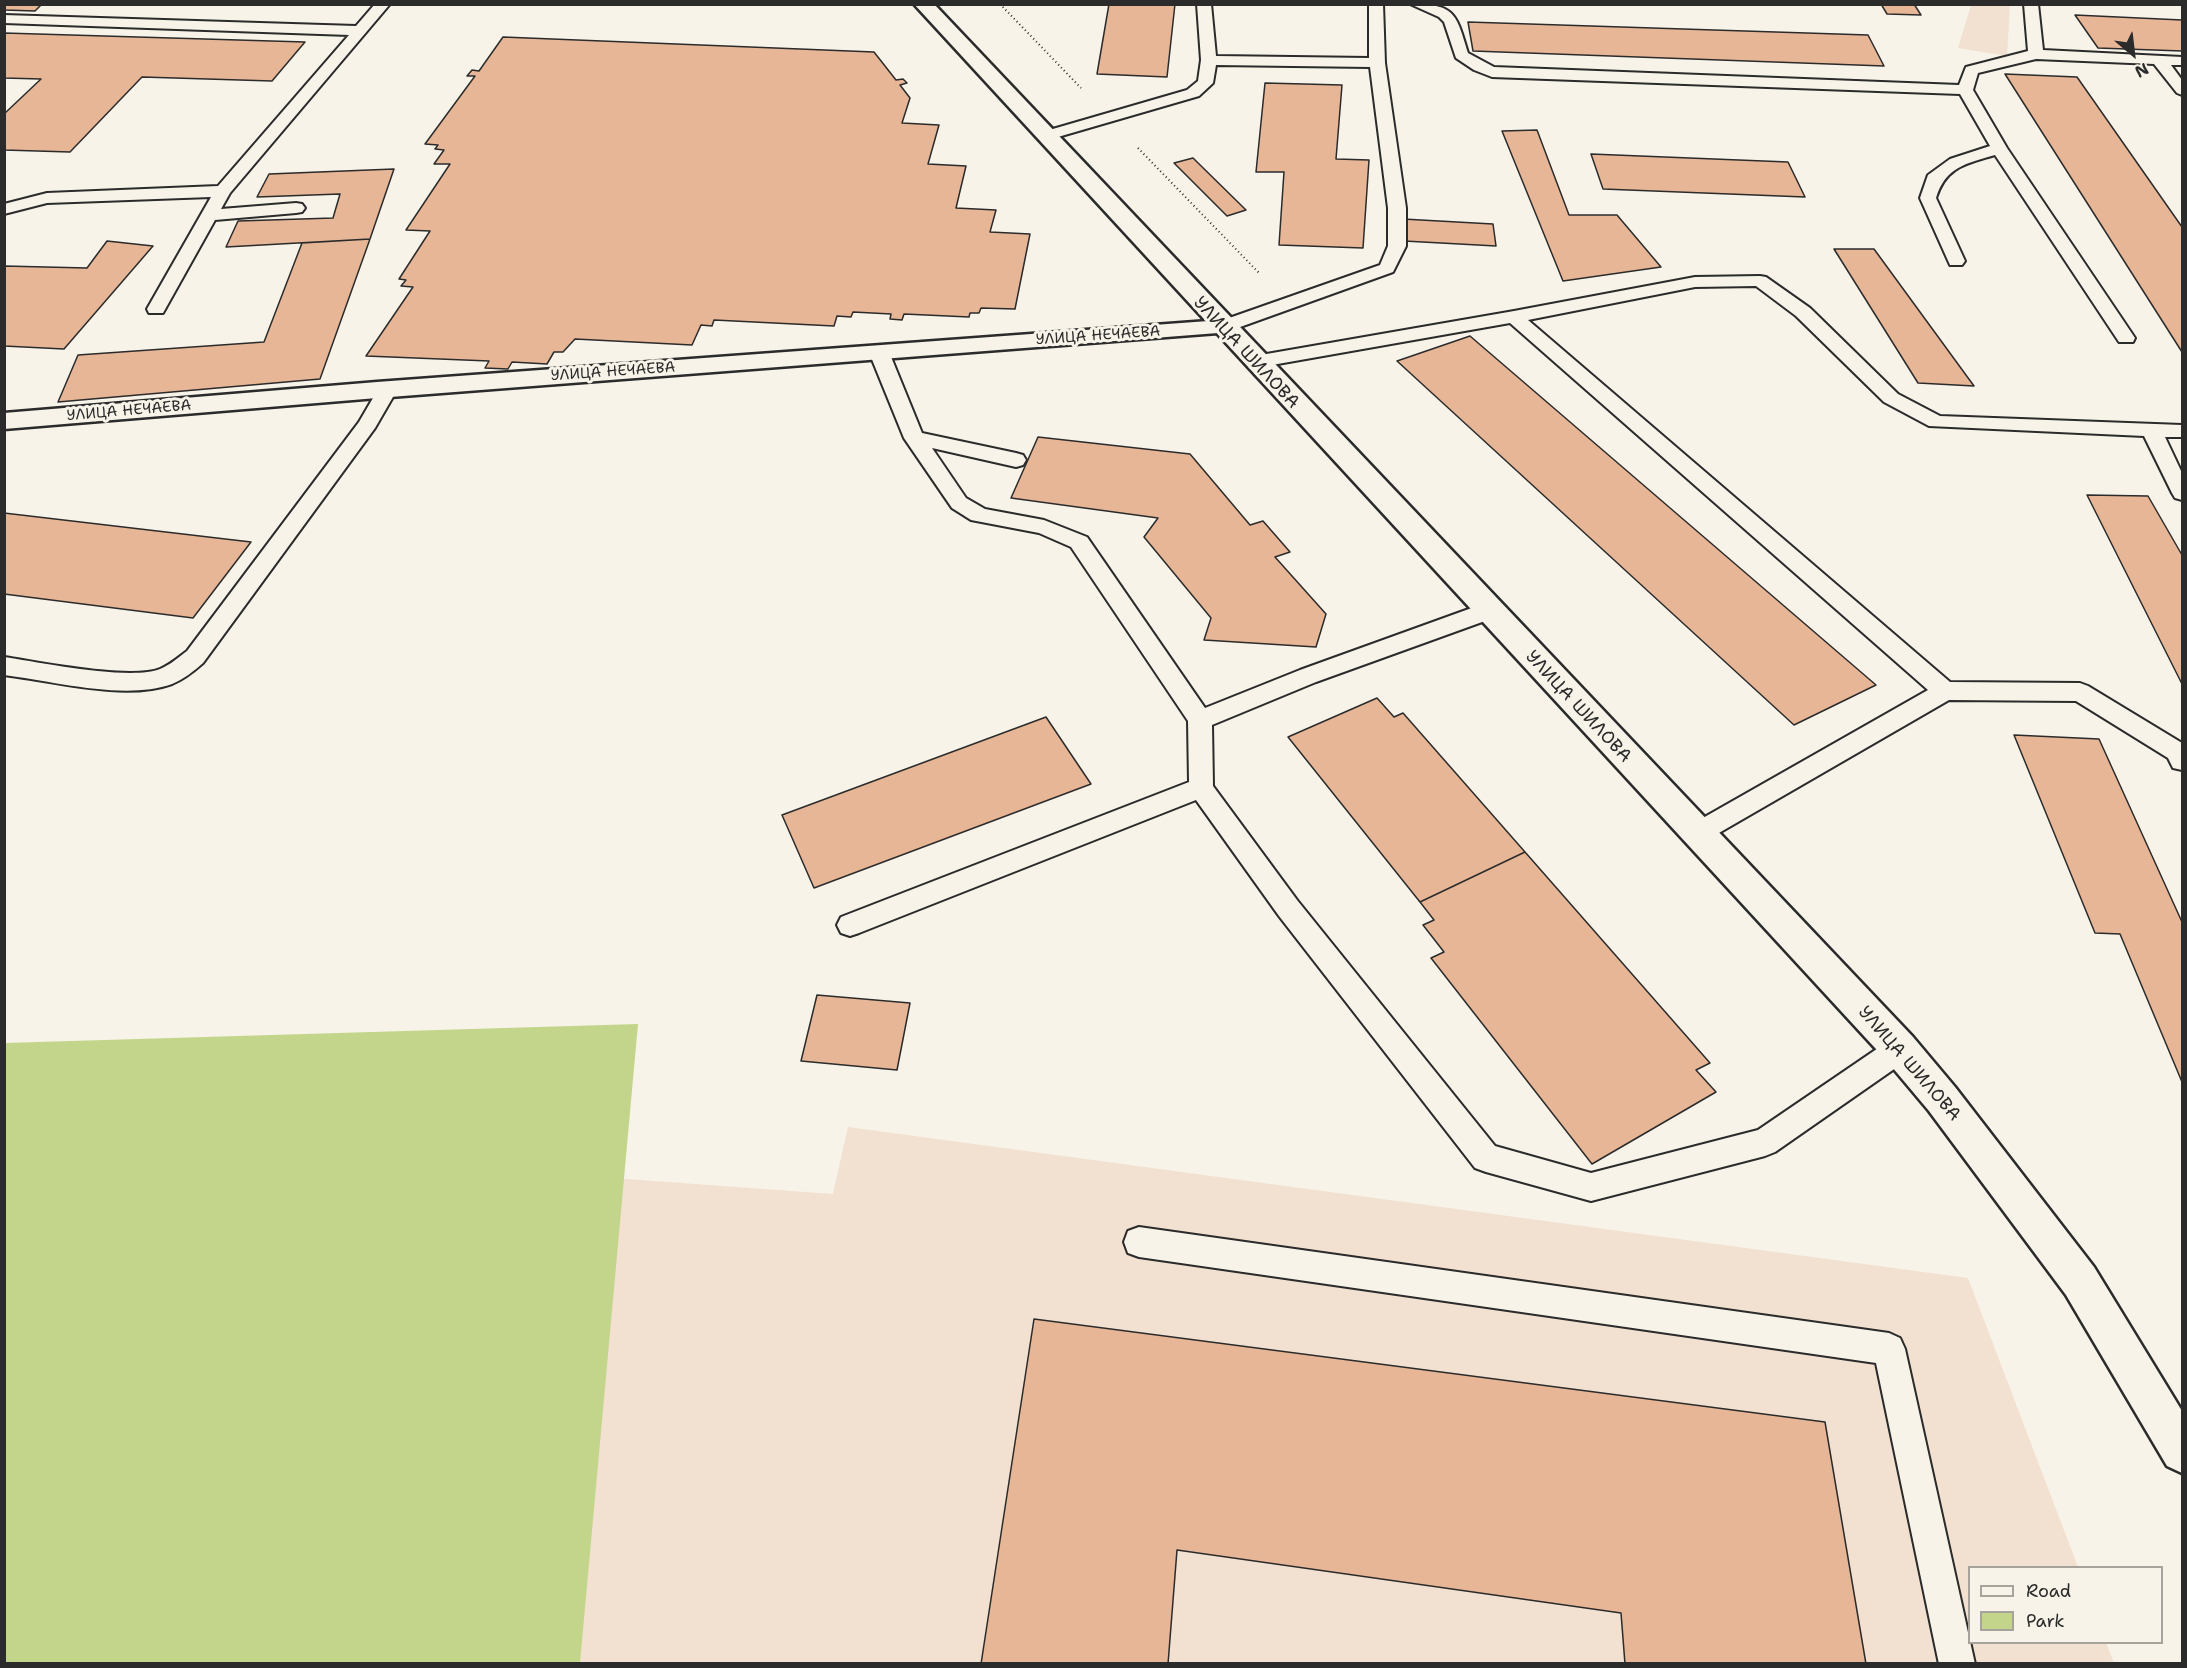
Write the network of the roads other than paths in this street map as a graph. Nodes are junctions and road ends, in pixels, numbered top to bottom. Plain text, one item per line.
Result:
1 (382, 4) edge
2 (923, 4) edge
3 (1204, 4) edge
4 (1376, 4) edge
5 (1417, 4) edge
6 (2031, 4) edge
7 (4, 19) edge
8 (360, 31) junction
9 (2036, 54) junction
10 (1209, 60) junction
11 (2159, 60) junction
12 (2182, 61) edge
13 (1377, 63) junction
14 (1965, 90) junction
15 (2182, 90) edge
16 (1045, 136) junction
17 (1999, 148) junction
18 (224, 191) junction
19 (296, 208) dead end
20 (4, 209) edge
21 (210, 215) junction
22 (1956, 261) dead end
23 (156, 309) dead end
24 (1514, 317) junction
25 (1222, 327) junction
26 (2126, 338) dead end
27 (879, 352) junction
28 (1255, 362) junction
29 (382, 390) junction
30 (4, 421) edge
31 (2151, 429) junction
32 (2182, 431) edge
33 (914, 438) junction
34 (1016, 460) dead end
35 (2182, 493) edge
36 (1488, 611) junction
37 (4, 666) edge
38 (1945, 691) junction
39 (1200, 720) junction
40 (2182, 761) edge
41 (1201, 788) junction
42 (1696, 834) junction
43 (850, 926) dead end
44 (1899, 1049) junction
45 (1139, 1242) dead end
46 (2182, 1451) edge
47 (1957, 1664) edge

1 - 8 lane
2 - 16 main road, УЛИЦА ШИЛОВА
3 - 10 lane
4 - 13 lane
5 - 14 lane
6 - 9 lane
7 - 8 lane
8 - 18 lane
9 - 11 lane
9 - 14 lane
10 - 13 lane
10 - 16 lane
11 - 12 lane
11 - 15 lane
13 - 25 lane
14 - 17 lane
16 - 25 main road, УЛИЦА ШИЛОВА
17 - 22 lane
17 - 26 lane
18 - 20 lane
18 - 21 lane
19 - 21 lane
21 - 23 lane
24 - 28 lane
24 - 31 lane
24 - 38 lane
25 - 27 main road, УЛИЦА НЕЧАЕВА
25 - 28 main road, УЛИЦА ШИЛОВА
27 - 29 main road, УЛИЦА НЕЧАЕВА
27 - 33 lane
28 - 36 main road, УЛИЦА ШИЛОВА
29 - 30 main road, УЛИЦА НЕЧАЕВА
29 - 37 lane
31 - 32 lane
31 - 35 lane
33 - 34 lane
33 - 39 lane
36 - 39 lane
36 - 42 main road, УЛИЦА ШИЛОВА
38 - 40 lane
38 - 42 lane
39 - 41 lane
41 - 43 lane
41 - 44 lane
42 - 44 main road, УЛИЦА ШИЛОВА
44 - 46 main road, УЛИЦА ШИЛОВА
45 - 47 lane

